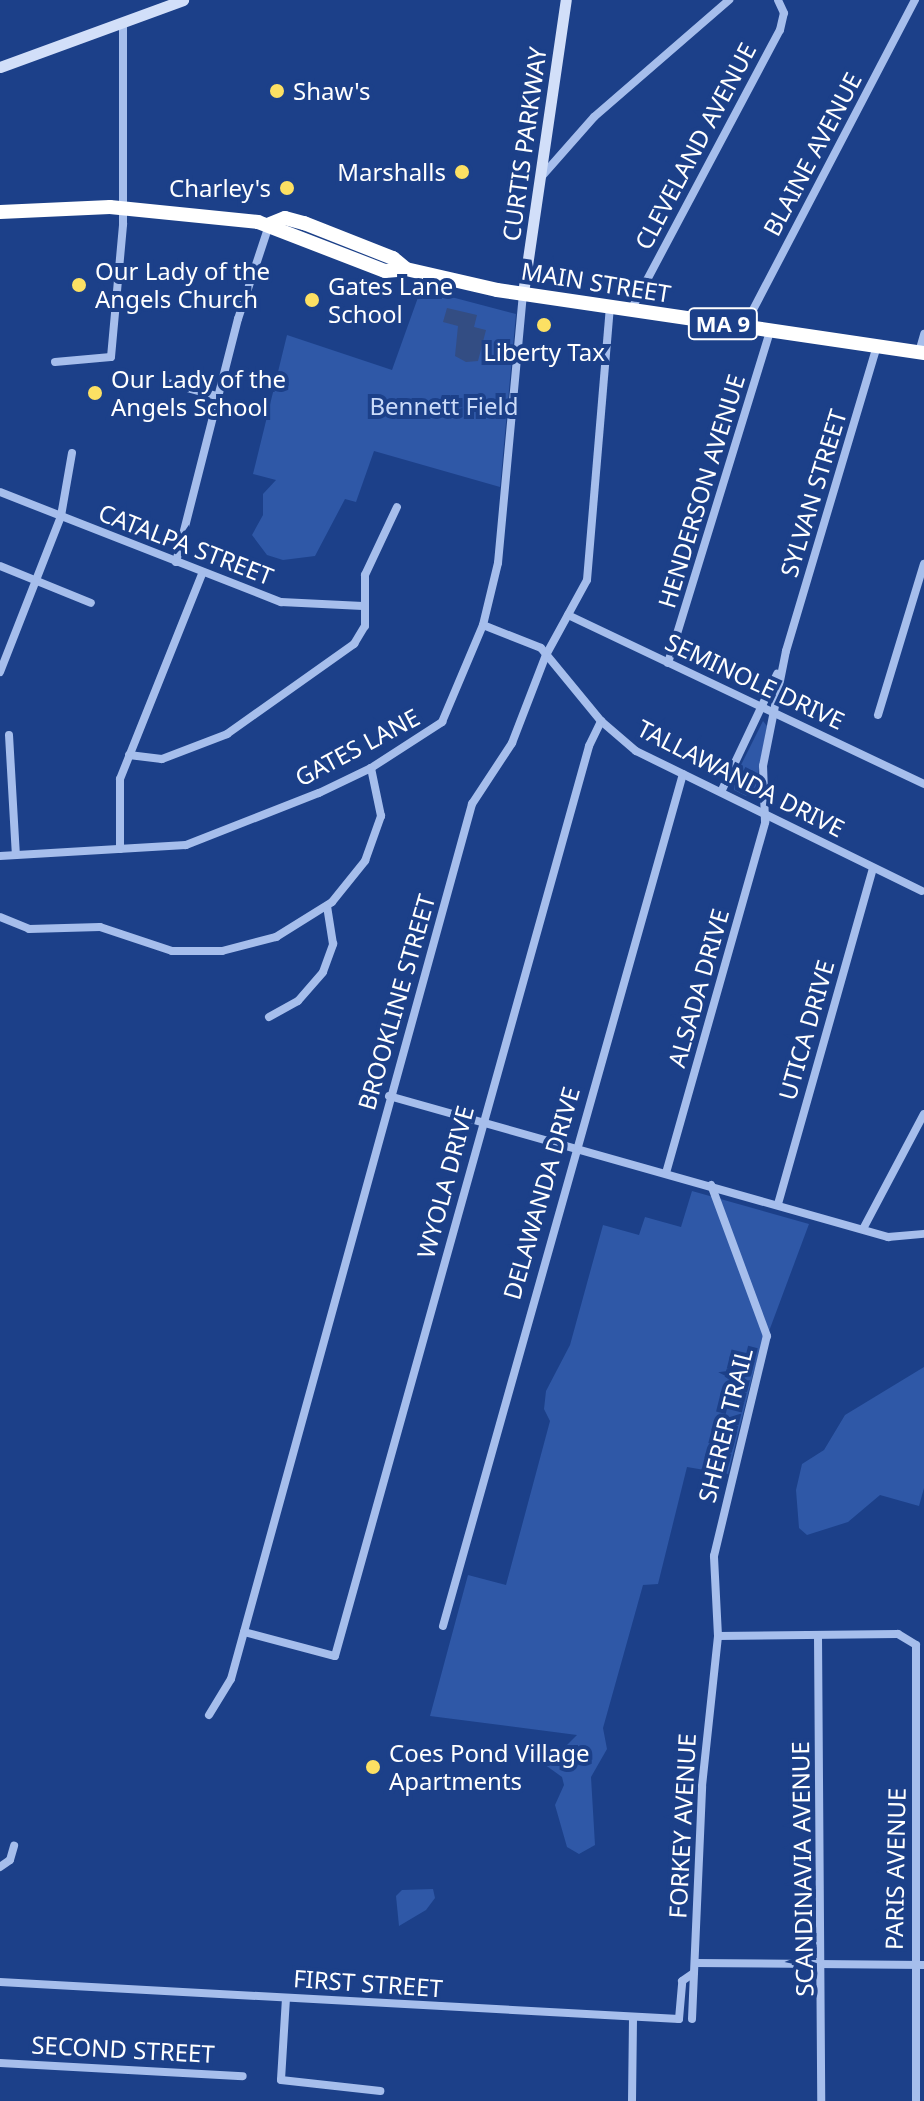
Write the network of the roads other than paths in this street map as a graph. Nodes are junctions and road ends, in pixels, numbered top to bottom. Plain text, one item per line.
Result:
1 (183, 0) edge
2 (566, 0) edge
3 (729, 0) edge
4 (778, 0) edge
5 (915, 0) edge
6 (123, 22) junction
7 (0, 67) edge
8 (542, 176) junction
9 (120, 208) junction
10 (0, 212) edge
11 (270, 224) junction
12 (523, 293) junction
13 (610, 307) junction
14 (631, 310) junction
15 (744, 327) junction
16 (770, 331) junction
17 (924, 334) edge
18 (877, 346) junction
19 (922, 353) edge
20 (55, 362) dead end
21 (165, 382) dead end
22 (217, 396) junction
23 (72, 453) dead end
24 (0, 492) edge
25 (397, 507) dead end
26 (61, 516) junction
27 (176, 562) junction
28 (924, 564) edge
29 (0, 566) edge
30 (203, 572) junction
31 (37, 581) junction
32 (91, 603) dead end
33 (363, 606) junction
34 (568, 615) junction
35 (483, 625) junction
36 (786, 651) junction
37 (546, 655) junction
38 (668, 663) junction
39 (0, 672) edge
40 (762, 707) junction
41 (772, 713) junction
42 (878, 715) dead end
43 (601, 721) junction
44 (9, 735) dead end
45 (129, 755) junction
46 (371, 768) junction
47 (683, 774) junction
48 (924, 784) edge
49 (721, 792) junction
50 (765, 813) junction
51 (120, 849) junction
52 (16, 855) junction
53 (0, 856) edge
54 (873, 868) junction
55 (922, 891) edge
56 (327, 906) junction
57 (0, 917) edge
58 (269, 1017) dead end
59 (389, 1096) junction
60 (924, 1114) edge
61 (482, 1121) junction
62 (574, 1148) junction
63 (666, 1173) junction
64 (711, 1185) junction
65 (778, 1204) junction
66 (863, 1229) junction
67 (924, 1234) edge
68 (443, 1626) dead end
69 (244, 1632) junction
70 (718, 1636) junction
71 (818, 1636) junction
72 (209, 1715) dead end
73 (14, 1846) dead end
74 (0, 1867) edge
75 (912, 1964) junction
76 (824, 1965) junction
77 (924, 1965) edge
78 (694, 1968) junction
79 (0, 1982) edge
80 (286, 1998) junction
81 (633, 2017) junction
82 (692, 2019) dead end
83 (0, 2063) edge
84 (243, 2076) dead end
85 (380, 2091) dead end
86 (632, 2101) edge
87 (821, 2101) edge
88 (916, 2101) edge

1 - 6 street
2 - 8 street, CURTIS PARKWAY
3 - 8 street
4 - 14 street, CLEVELAND AVENUE
5 - 15 street, BLAINE AVENUE
6 - 7 street
6 - 9 street
8 - 12 street, CURTIS PARKWAY
9 - 10 highway, MAIN STREET / MA 9
9 - 11 highway, MAIN STREET / MA 9
9 - 20 street
11 - 12 highway, MAIN STREET / MA 9
11 - 22 street
12 - 13 highway, MAIN STREET / MA 9
12 - 35 street, GATES LANE
13 - 14 highway, MAIN STREET / MA 9
13 - 34 street, BROOKLINE STREET
14 - 15 highway, MAIN STREET / MA 9
15 - 16 highway, MAIN STREET / MA 9
16 - 18 highway, MAIN STREET / MA 9
16 - 38 street, HENDERSON AVENUE
17 - 19 street
18 - 19 highway, MAIN STREET / MA 9
18 - 36 street, SYLVAN STREET
21 - 22 street
22 - 27 street
23 - 26 street
24 - 26 street, CATALPA STREET
25 - 33 street
26 - 27 street, CATALPA STREET
26 - 31 street
27 - 30 street, CATALPA STREET
28 - 42 street
29 - 31 street
30 - 33 street, CATALPA STREET
30 - 45 street
31 - 32 street
31 - 39 street
33 - 45 street
34 - 37 street, BROOKLINE STREET
34 - 38 street, SEMINOLE DRIVE
35 - 37 street, TALLAWANDA DRIVE
35 - 46 street, GATES LANE
36 - 40 street, SYLVAN STREET
36 - 41 street, SYLVAN STREET
37 - 43 street, TALLAWANDA DRIVE
37 - 59 street, BROOKLINE STREET
38 - 40 street, SEMINOLE DRIVE
40 - 41 street, SEMINOLE DRIVE
40 - 49 street, SYLVAN STREET
41 - 48 street, SEMINOLE DRIVE
41 - 50 street, SYLVAN STREET
43 - 47 street, TALLAWANDA DRIVE
43 - 61 street, WYOLA DRIVE
44 - 52 street
45 - 51 street
46 - 51 street, GATES LANE
46 - 56 street
47 - 49 street, TALLAWANDA DRIVE
47 - 62 street, DELAWANDA DRIVE
49 - 50 street, TALLAWANDA DRIVE
50 - 54 street, TALLAWANDA DRIVE
50 - 63 street, ALSADA DRIVE
51 - 52 street, GATES LANE
52 - 53 street, GATES LANE
54 - 55 street, TALLAWANDA DRIVE
54 - 65 street, UTICA DRIVE
56 - 57 street
56 - 58 street
59 - 61 street
59 - 69 street, BROOKLINE STREET
60 - 66 street
61 - 62 street
61 - 69 street, WYOLA DRIVE
62 - 63 street
62 - 68 street, DELAWANDA DRIVE
63 - 64 street
64 - 65 street
64 - 70 street, SHERER TRAIL
65 - 66 street
66 - 67 street
69 - 72 street, BROOKLINE STREET
70 - 71 street
70 - 78 street, FORKEY AVENUE
71 - 75 street, PARIS AVENUE
71 - 76 street, SCANDINAVIA AVENUE
73 - 74 street
75 - 76 street
75 - 77 street
75 - 88 street, PARIS AVENUE
76 - 78 street
76 - 87 street, SCANDINAVIA AVENUE
78 - 81 street, FIRST STREET
78 - 82 street, FORKEY AVENUE
79 - 80 street, FIRST STREET
80 - 81 street, FIRST STREET
80 - 85 street
81 - 86 street
83 - 84 street, SECOND STREET

